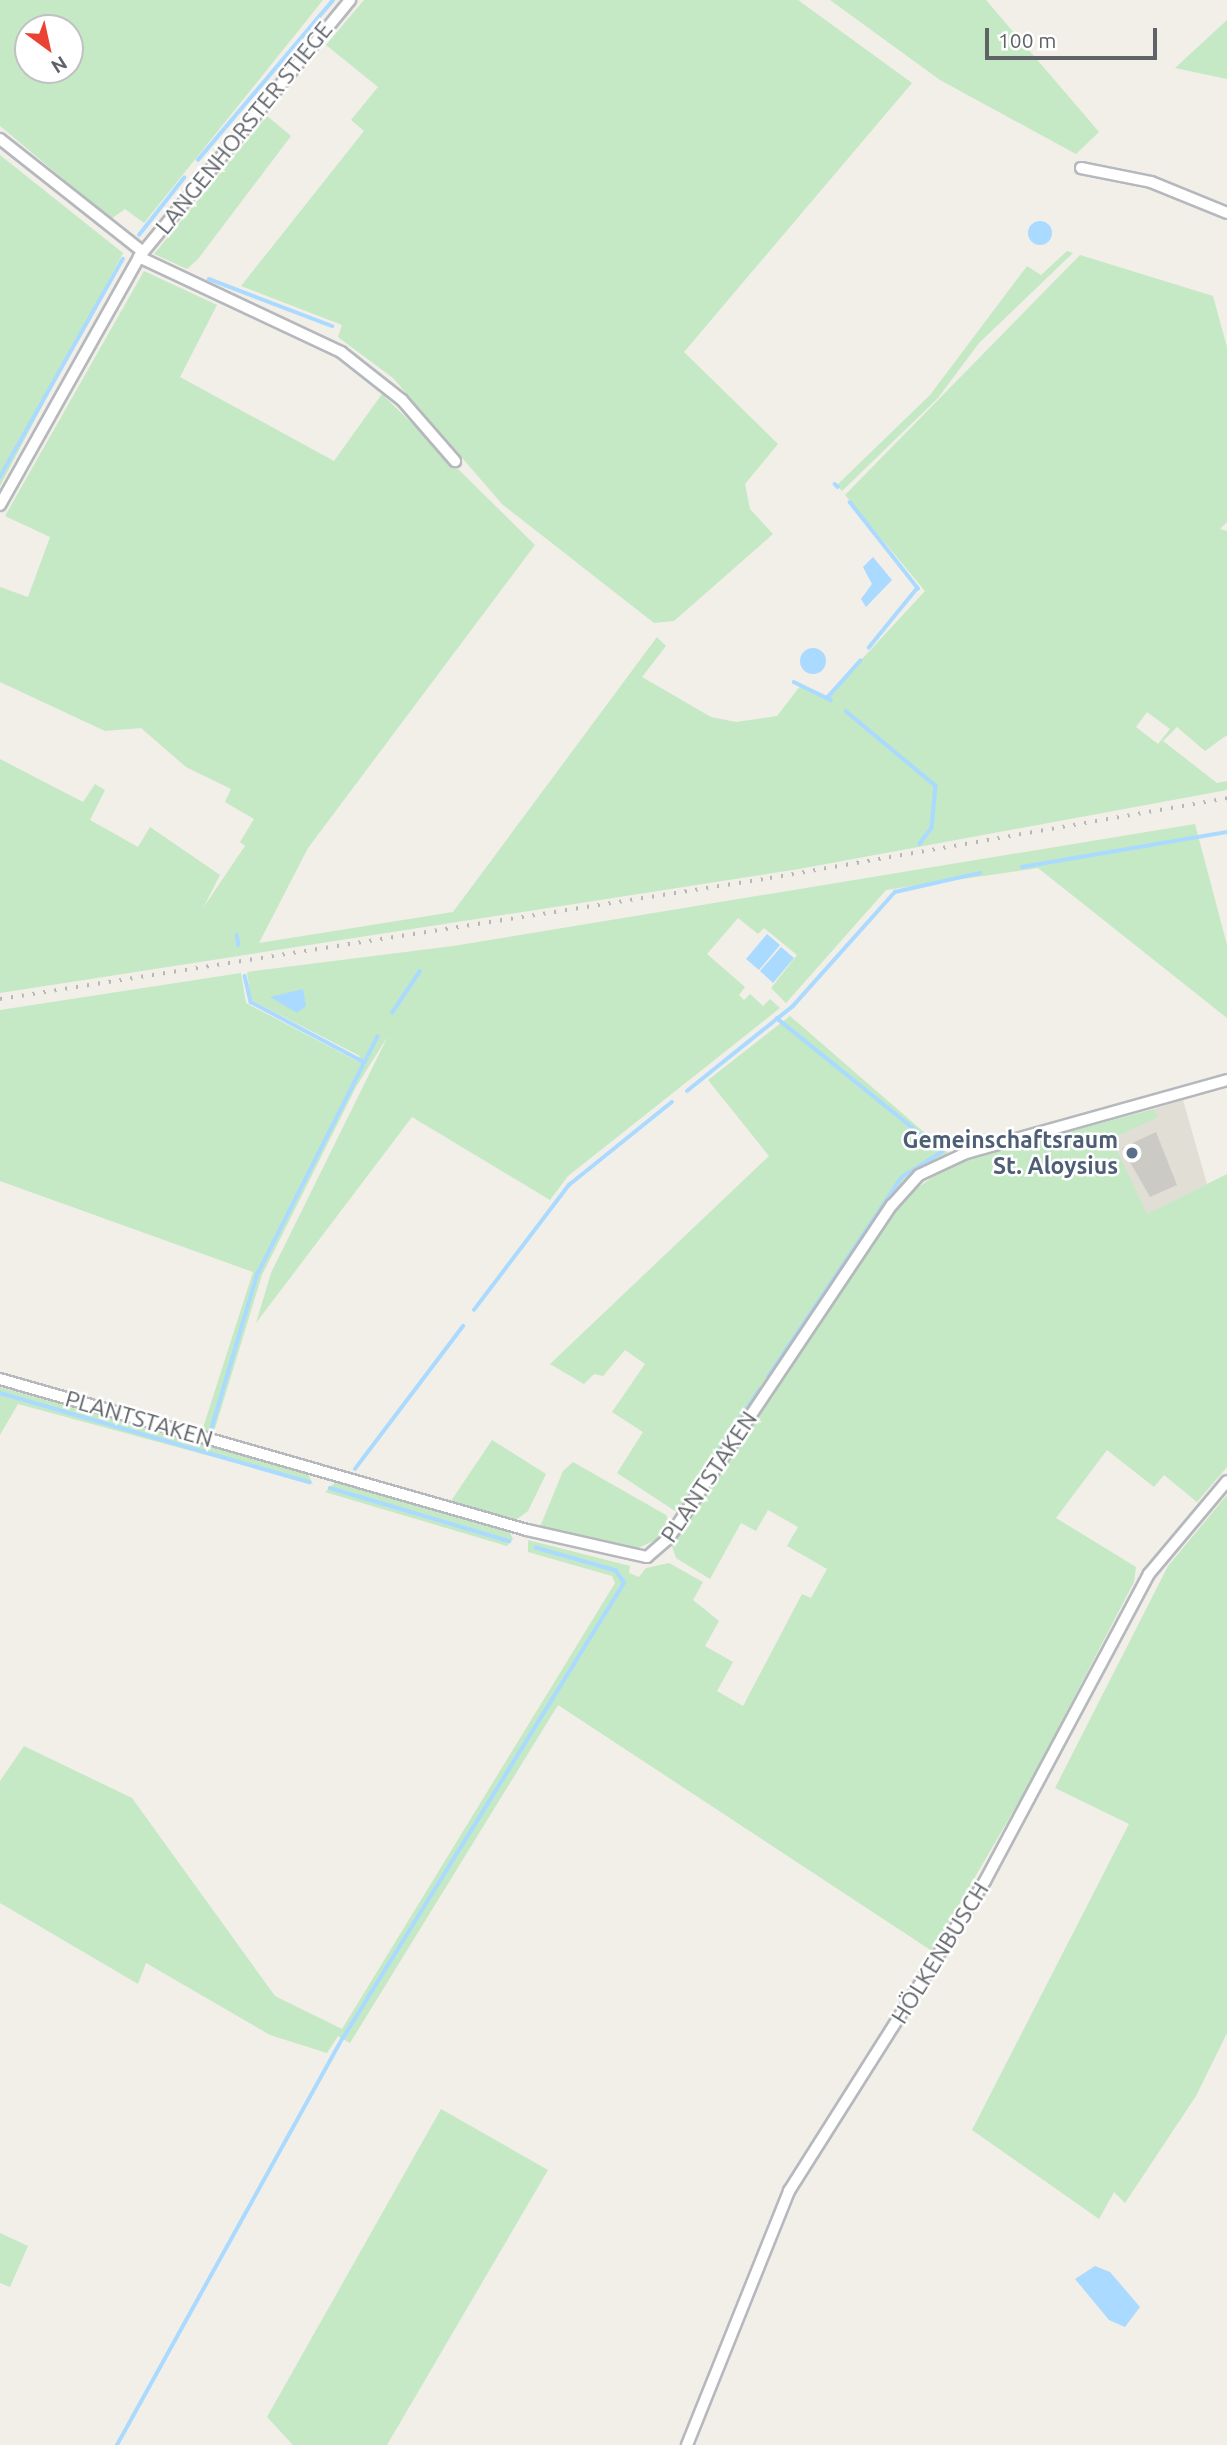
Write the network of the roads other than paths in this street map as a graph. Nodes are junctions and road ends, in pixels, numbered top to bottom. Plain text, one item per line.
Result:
1 (350, 0) edge
2 (0, 139) edge
3 (1081, 168) dead end
4 (1227, 213) edge
5 (141, 255) junction
6 (455, 461) dead end
7 (0, 505) edge
8 (1227, 1080) edge
9 (0, 1379) edge
10 (1227, 1481) edge
11 (687, 2445) edge

1 - 5 street, LANGENHORSTER STIEGE
2 - 5 street
3 - 4 street
5 - 6 street, LANGENHORSTER STIEGE
5 - 7 street, LANGENHORSTER STIEGE
8 - 9 street, PLANTSTAKEN
10 - 11 street, HÖLKENBUSCH

